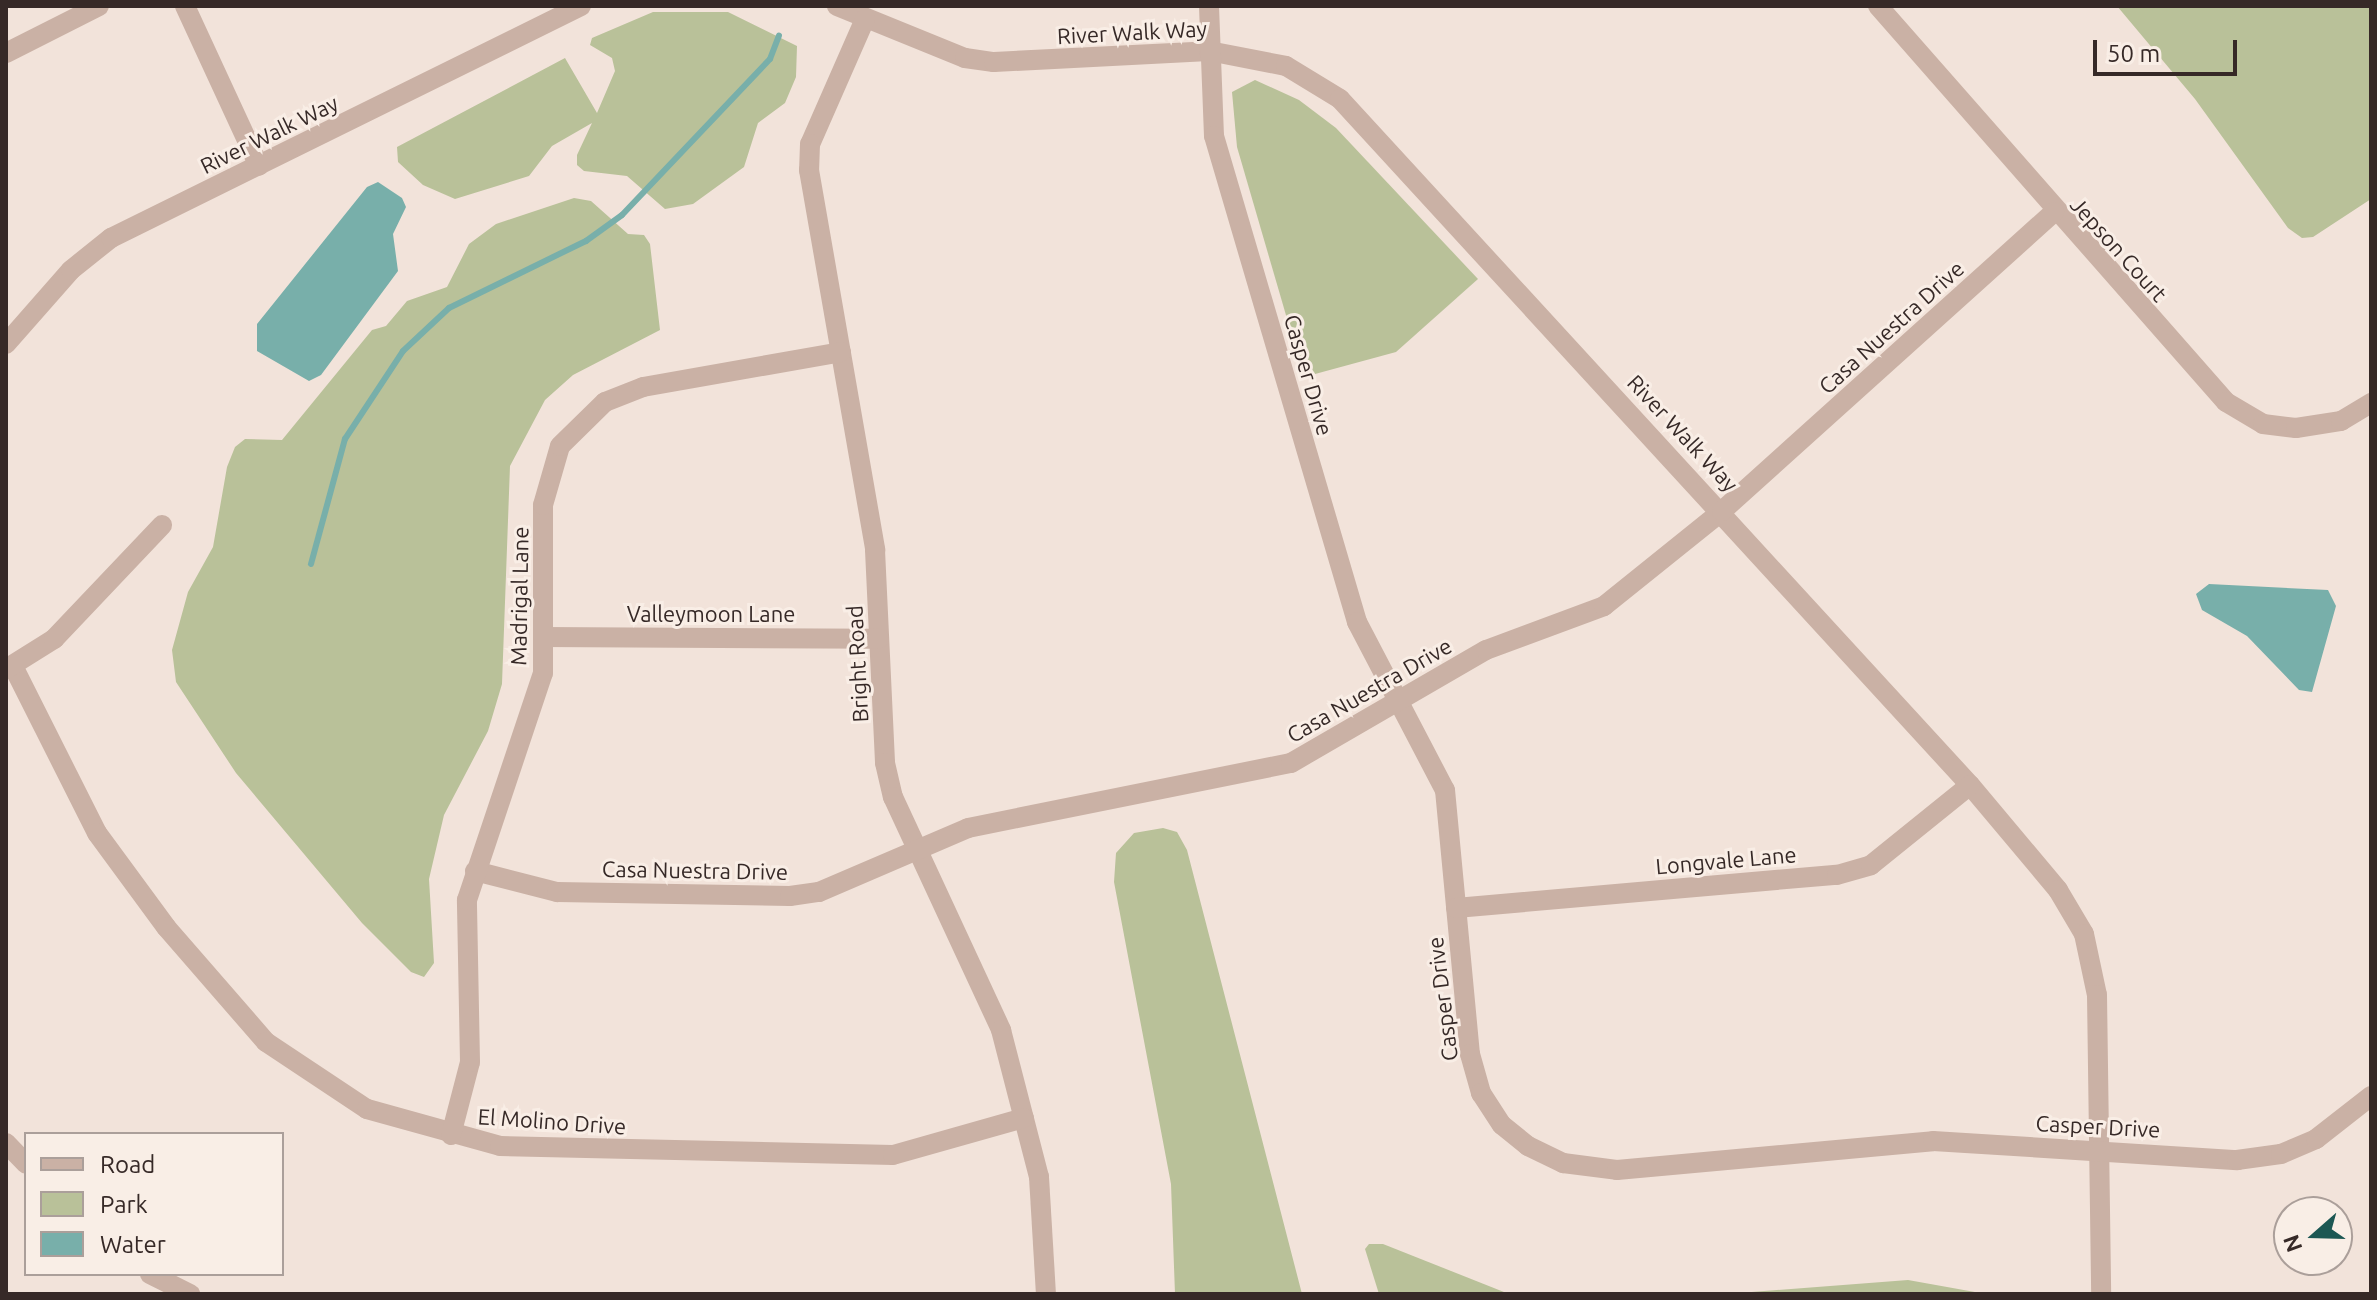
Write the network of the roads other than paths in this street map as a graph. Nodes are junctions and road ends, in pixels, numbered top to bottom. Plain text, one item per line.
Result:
1 (99, 6) edge
2 (185, 6) edge
3 (581, 6) edge
4 (837, 6) edge
5 (1209, 6) edge
6 (1878, 6) edge
7 (865, 19) junction
8 (1209, 51) junction
9 (6, 53) edge
10 (259, 166) junction
11 (2054, 212) junction
12 (6, 344) edge
13 (841, 352) junction
14 (2371, 403) edge
15 (1722, 511) junction
16 (162, 525) dead end
17 (543, 637) junction
18 (879, 639) junction
19 (10, 668) edge
20 (1400, 699) junction
21 (1970, 785) junction
22 (918, 849) junction
23 (475, 871) junction
24 (1456, 908) junction
25 (2371, 1096) edge
26 (1024, 1118) junction
27 (451, 1135) junction
28 (6, 1143) edge
29 (2099, 1150) junction
30 (24, 1162) edge
31 (153, 1282) edge
32 (190, 1294) edge
33 (1046, 1294) edge
34 (2101, 1294) edge

1 - 9 street
2 - 10 street
3 - 10 street, River Walk Way
4 - 7 street, River Walk Way
5 - 8 street, Casper Drive
6 - 11 street, Jepson Court
7 - 8 street, River Walk Way
7 - 13 street, Bright Road
8 - 15 street, River Walk Way
8 - 20 street, Casper Drive
10 - 12 street, River Walk Way
11 - 14 street, Jepson Court
11 - 15 street, Casa Nuestra Drive
13 - 17 street, Madrigal Lane
13 - 18 street, Bright Road
15 - 20 street, Casa Nuestra Drive
15 - 21 street, River Walk Way
16 - 19 street
17 - 18 street, Valleymoon Lane
17 - 23 street, Madrigal Lane
18 - 22 street, Bright Road
19 - 27 street, El Molino Drive
20 - 22 street, Casa Nuestra Drive
20 - 24 street, Casper Drive
21 - 24 street, Longvale Lane
21 - 29 street, River Walk Way
22 - 23 street, Casa Nuestra Drive
22 - 26 street, Bright Road
23 - 27 street, Madrigal Lane
24 - 29 street, Casper Drive
25 - 29 street, Casper Drive
26 - 27 street, El Molino Drive
26 - 33 street, Bright Road
28 - 30 street
29 - 34 street, River Walk Way
31 - 32 street

